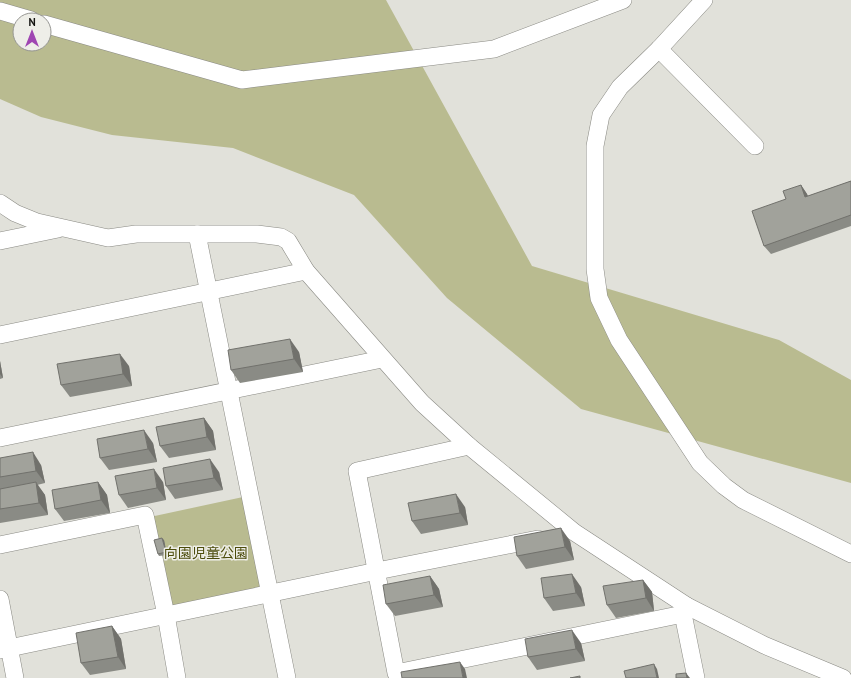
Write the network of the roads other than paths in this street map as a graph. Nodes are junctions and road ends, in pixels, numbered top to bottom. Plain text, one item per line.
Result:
1 (623, 0) edge
2 (704, 0) edge
3 (0, 11) edge
4 (12, 14) edge
5 (52, 26) edge
6 (659, 48) junction
7 (755, 146) dead end
8 (0, 203) edge
9 (66, 228) junction
10 (197, 234) junction
11 (0, 241) edge
12 (306, 270) junction
13 (209, 292) junction
14 (0, 335) edge
15 (382, 359) junction
16 (229, 391) junction
17 (0, 438) edge
18 (469, 446) junction
19 (574, 532) junction
20 (0, 545) edge
21 (851, 554) edge
22 (376, 571) junction
23 (270, 594) junction
24 (0, 599) edge
25 (685, 610) junction
26 (166, 615) junction
27 (5, 649) edge
28 (15, 678) edge
29 (177, 678) edge
30 (287, 678) edge
31 (696, 678) edge
32 (843, 678) edge

1 - 5 street
2 - 6 street
3 - 4 street
6 - 7 street
6 - 21 street
8 - 9 street
9 - 10 street
9 - 11 street
10 - 12 street
10 - 13 street
12 - 13 street
12 - 15 street
13 - 14 street
13 - 16 street
15 - 16 street
15 - 18 street
16 - 17 street
16 - 23 street
18 - 19 street
18 - 22 street
19 - 22 street
19 - 25 street
20 - 26 street
22 - 23 street
22 - 25 street
23 - 26 street
23 - 30 street
24 - 27 street
25 - 31 street
25 - 32 street
26 - 27 street
26 - 29 street
27 - 28 street

